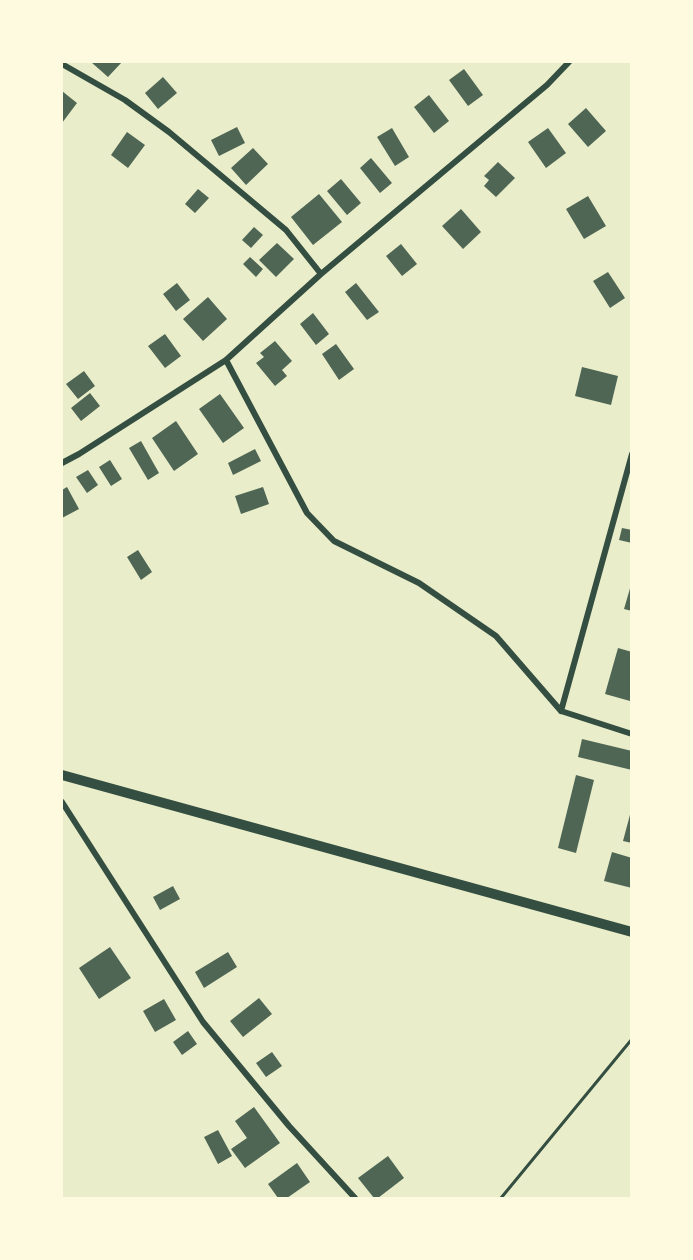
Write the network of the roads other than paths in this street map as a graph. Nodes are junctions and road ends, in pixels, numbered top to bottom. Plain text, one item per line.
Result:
1 (569, 62) edge
2 (62, 64) edge
3 (321, 274) junction
4 (226, 360) junction
5 (632, 454) edge
6 (62, 463) edge
7 (561, 711) junction
8 (632, 734) edge
9 (62, 775) edge
10 (62, 802) edge
11 (632, 932) edge
12 (355, 1198) edge

1 - 3 street
2 - 3 street
3 - 4 street
4 - 6 street
4 - 7 street
5 - 7 street
7 - 8 street
9 - 11 street
10 - 12 street

